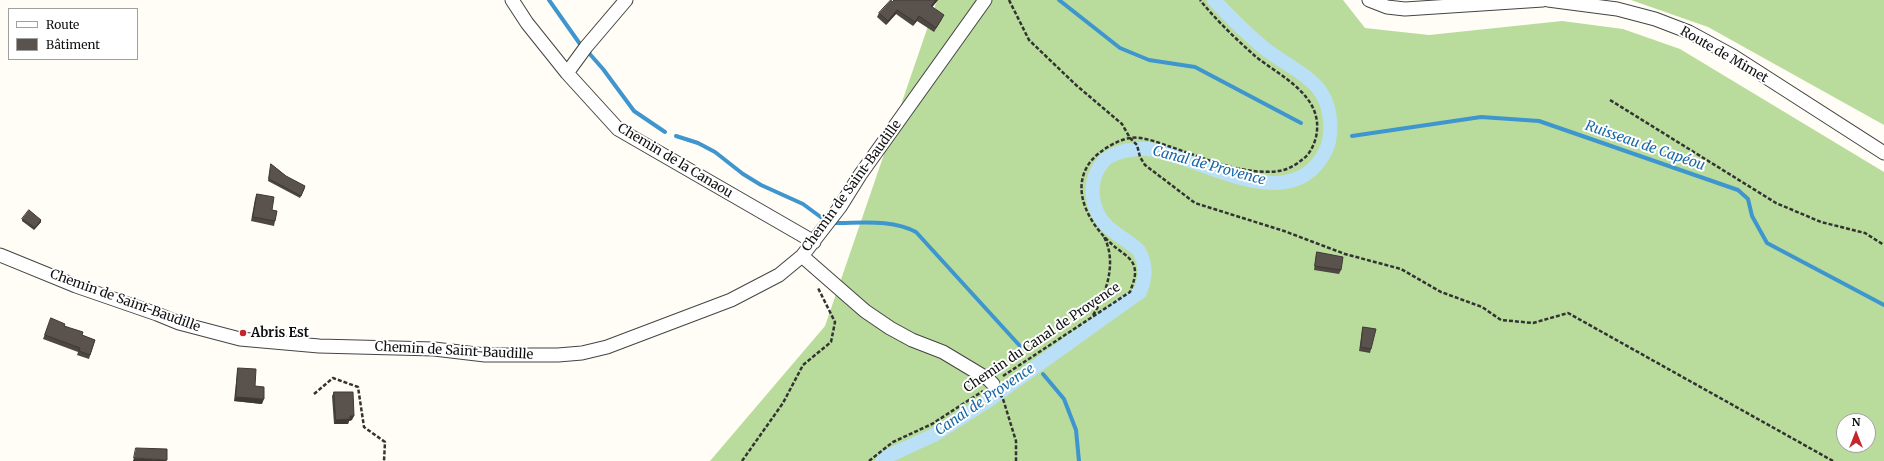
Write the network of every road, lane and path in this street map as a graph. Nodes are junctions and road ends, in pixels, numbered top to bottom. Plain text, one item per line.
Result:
1 (512, 0) edge
2 (626, 0) edge
3 (985, 0) edge
4 (1009, 0) edge
5 (1200, 0) edge
6 (1369, 0) edge
7 (1543, 0) edge
8 (1548, 0) edge
9 (567, 73) junction
10 (1610, 100) dead end
11 (1130, 138) junction
12 (1884, 153) edge
13 (1102, 233) junction
14 (814, 242) junction
15 (1884, 245) edge
16 (0, 255) edge
17 (802, 256) junction
18 (817, 287) dead end
19 (1091, 317) junction
20 (993, 384) junction
21 (314, 394) dead end
22 (1003, 399) dead end
23 (384, 461) edge
24 (742, 461) edge
25 (869, 461) edge
26 (1016, 461) edge
27 (1833, 461) edge

1 - 9 street, Chemin de la Canaou
2 - 9 street
3 - 14 street, Chemin de Saint-Baudille
4 - 11 path
5 - 11 path, Chemin du Canal de Provence
6 - 7 street
8 - 12 street, Route de Mimet
9 - 14 street, Chemin de la Canaou
10 - 15 path
11 - 13 path, Chemin du Canal de Provence
11 - 27 path
13 - 19 path
13 - 19 path, Chemin du Canal de Provence
14 - 17 street, Chemin de Saint-Baudille
16 - 17 street, Chemin de Saint-Baudille
17 - 20 street
18 - 24 path
19 - 20 path, Chemin du Canal de Provence
20 - 25 path, Chemin du Canal de Provence
21 - 23 path
22 - 26 path

